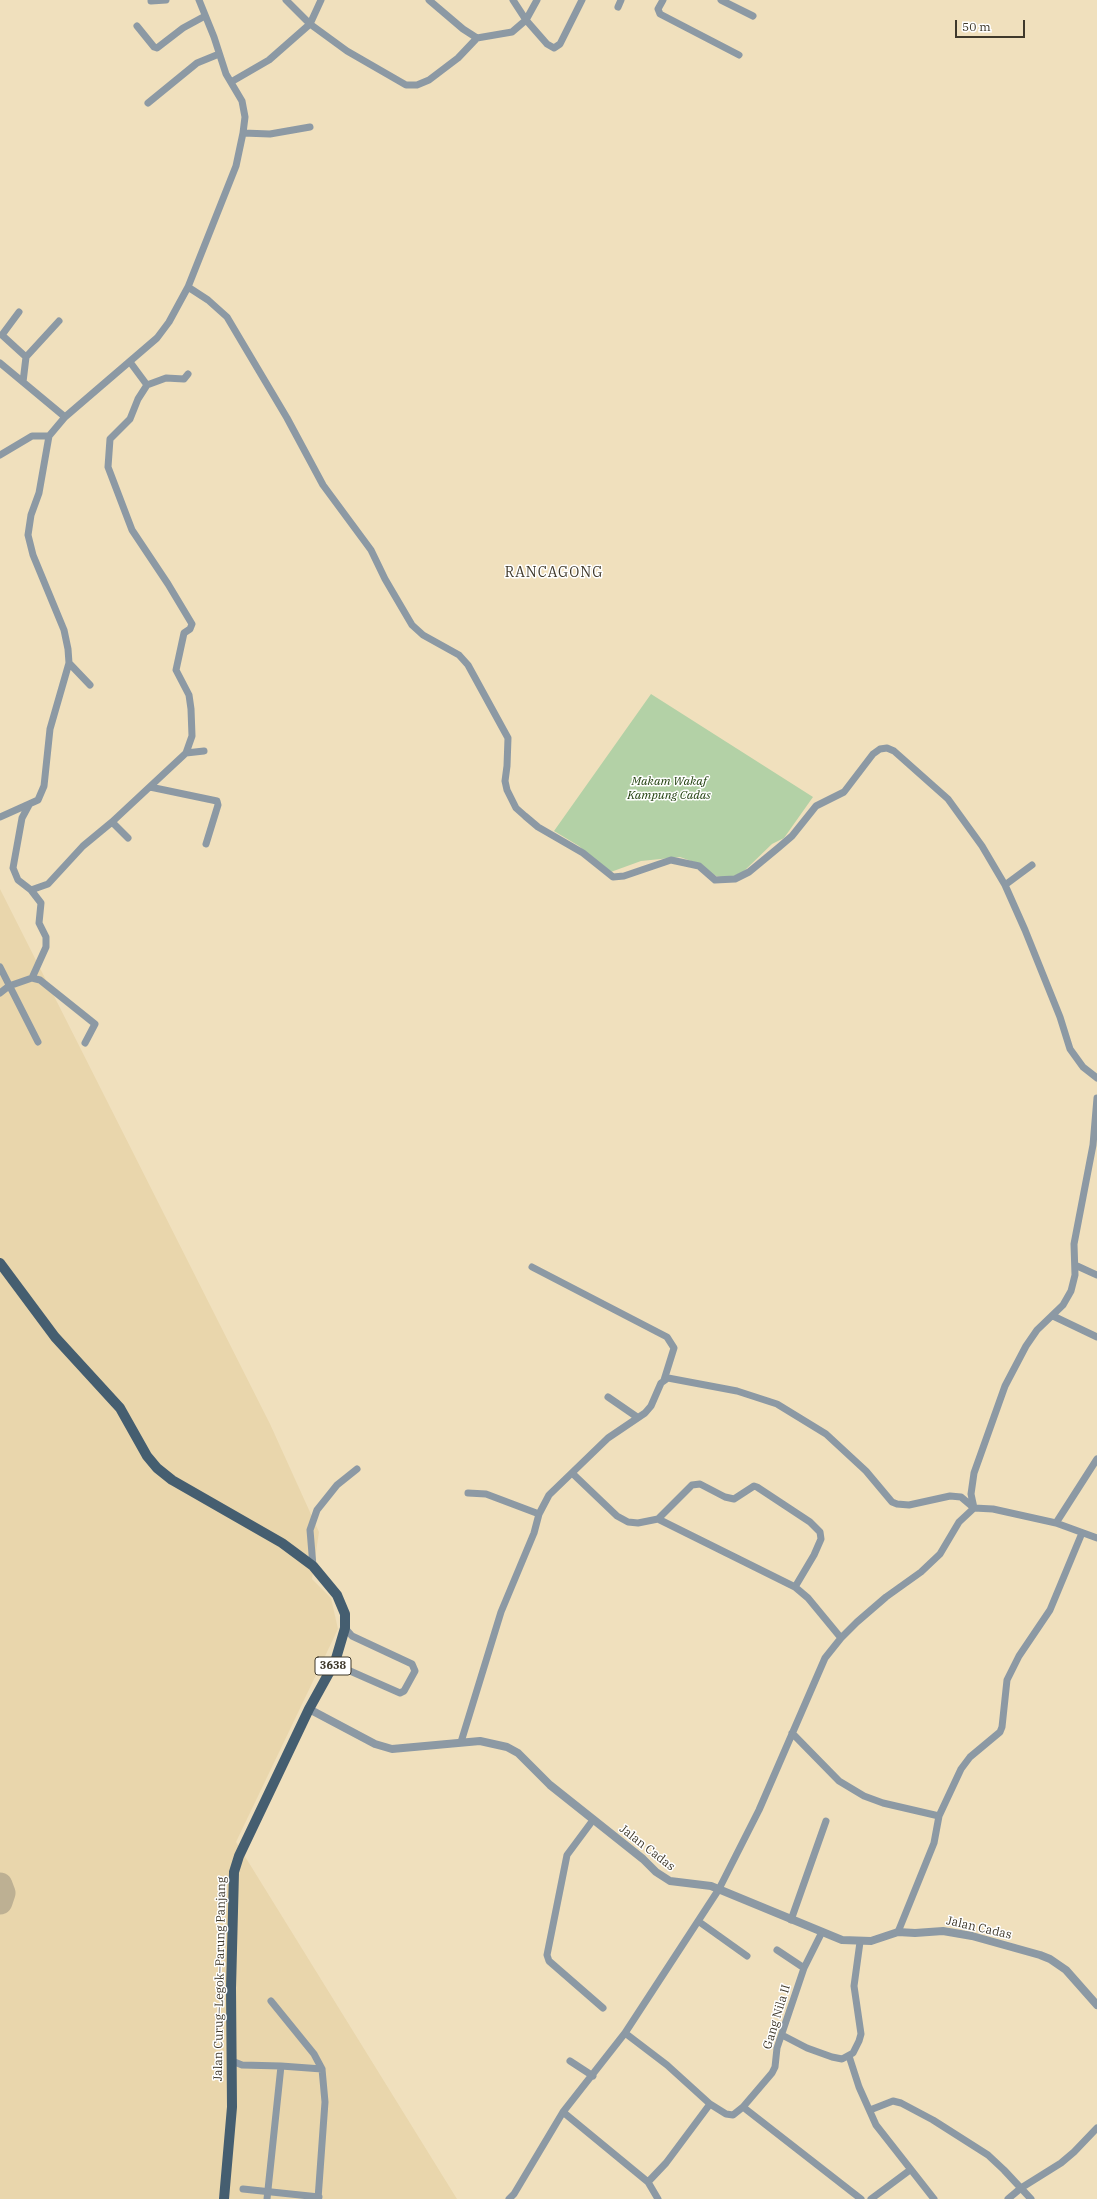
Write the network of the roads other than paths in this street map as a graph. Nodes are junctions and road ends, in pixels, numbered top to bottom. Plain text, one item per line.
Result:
1 (166, 0) edge
2 (199, 0) edge
3 (286, 0) edge
4 (321, 0) edge
5 (429, 0) edge
6 (513, 0) edge
7 (537, 0) edge
8 (582, 0) edge
9 (663, 0) edge
10 (721, 0) edge
11 (151, 1) dead end
12 (205, 16) junction
13 (753, 16) dead end
14 (526, 20) junction
15 (310, 24) junction
16 (137, 26) dead end
17 (477, 38) junction
18 (219, 54) junction
19 (739, 55) dead end
20 (231, 82) junction
21 (148, 103) dead end
22 (310, 127) dead end
23 (243, 133) junction
24 (188, 287) junction
25 (19, 312) dead end
26 (59, 321) dead end
27 (26, 357) junction
28 (130, 362) junction
29 (0, 363) edge
30 (188, 374) dead end
31 (23, 382) junction
32 (147, 385) junction
33 (65, 417) junction
34 (49, 436) junction
35 (0, 455) edge
36 (69, 664) junction
37 (90, 685) dead end
38 (204, 751) dead end
39 (186, 753) junction
40 (150, 788) junction
41 (29, 805) junction
42 (0, 817) edge
43 (112, 822) junction
44 (128, 838) dead end
45 (206, 844) dead end
46 (1032, 865) dead end
47 (1005, 884) junction
48 (31, 890) junction
49 (0, 967) edge
50 (32, 978) junction
51 (9, 986) junction
52 (0, 993) edge
53 (38, 1042) dead end
54 (86, 1043) dead end
55 (1097, 1078) edge
56 (1097, 1098) edge
57 (0, 1263) edge
58 (1075, 1265) junction
59 (532, 1267) dead end
60 (1097, 1276) edge
61 (1053, 1316) junction
62 (1097, 1337) edge
63 (664, 1380) junction
64 (608, 1397) dead end
65 (637, 1417) junction
66 (1097, 1458) edge
67 (357, 1469) dead end
68 (572, 1473) junction
69 (468, 1493) dead end
70 (974, 1508) junction
71 (539, 1514) junction
72 (658, 1519) junction
73 (1056, 1523) junction
74 (1082, 1534) junction
75 (1097, 1538) edge
76 (313, 1566) junction
77 (795, 1587) junction
78 (345, 1628) junction
79 (841, 1638) junction
80 (335, 1662) junction
81 (309, 1708) junction
82 (792, 1733) junction
83 (461, 1742) junction
84 (939, 1816) junction
85 (593, 1820) junction
86 (826, 1821) dead end
87 (719, 1889) junction
88 (791, 1920) junction
89 (698, 1921) junction
90 (822, 1932) junction
91 (898, 1932) junction
92 (860, 1942) junction
93 (777, 1950) dead end
94 (747, 1956) dead end
95 (804, 1968) junction
96 (271, 2001) dead end
97 (1097, 2005) edge
98 (603, 2008) dead end
99 (625, 2032) junction
100 (782, 2035) junction
101 (849, 2056) junction
102 (232, 2061) junction
103 (570, 2061) dead end
104 (281, 2066) junction
105 (322, 2069) junction
106 (593, 2076) junction
107 (710, 2104) junction
108 (743, 2107) junction
109 (870, 2110) junction
110 (563, 2112) junction
111 (1097, 2128) edge
112 (910, 2170) junction
113 (648, 2182) junction
114 (1021, 2188) junction
115 (243, 2189) dead end
116 (268, 2191) junction
117 (319, 2198) edge
118 (224, 2199) edge
119 (267, 2199) edge
120 (509, 2199) edge
121 (658, 2199) edge
122 (860, 2199) edge
123 (871, 2199) edge
124 (934, 2199) edge
125 (1008, 2199) edge
126 (1031, 2199) edge

1 - 11 street
2 - 12 street
3 - 15 street
4 - 15 street
5 - 17 street
6 - 14 street
7 - 14 street
8 - 14 street
9 - 19 street
10 - 13 street
12 - 16 street
12 - 18 street
14 - 17 street
15 - 17 street
15 - 20 street
18 - 20 street
18 - 21 street
20 - 23 street
22 - 23 street
23 - 24 street
24 - 28 street
24 - 47 street
25 - 27 street
26 - 27 street
27 - 31 street
28 - 32 street
28 - 33 street
29 - 31 street
30 - 32 street
31 - 33 street
32 - 39 street
33 - 34 street
34 - 35 street
34 - 36 street
36 - 37 street
36 - 41 street
38 - 39 street
39 - 40 street
40 - 43 street
40 - 45 street
41 - 42 street
41 - 48 street
43 - 44 street
43 - 48 street
46 - 47 street
47 - 55 street
48 - 50 street
49 - 51 street
50 - 51 street
50 - 54 street
51 - 52 street
51 - 53 street
56 - 58 street
57 - 76 main road, Jalan Curug–Legok–Parung Panjang / 3638
58 - 60 street
58 - 61 street
59 - 63 street
61 - 62 street
61 - 70 street
63 - 65 street
63 - 70 street
64 - 65 street
65 - 68 street
66 - 73 street
67 - 76 street
68 - 71 street
68 - 72 street
69 - 71 street
70 - 73 street
70 - 79 street
71 - 83 street
72 - 77 street
72 - 77 street
73 - 74 street
74 - 75 street
74 - 84 street
76 - 78 main road, Jalan Curug–Legok–Parung Panjang / 3638
77 - 79 street
78 - 80 main road, Jalan Curug–Legok–Parung Panjang / 3638
78 - 80 street
79 - 82 street
80 - 81 main road, Jalan Curug–Legok–Parung Panjang / 3638
81 - 83 street, Jalan Cadas
81 - 102 main road, Jalan Curug–Legok–Parung Panjang / 3638
82 - 84 street
82 - 87 street
83 - 85 street, Jalan Cadas
84 - 91 street
85 - 87 street, Jalan Cadas
85 - 98 street
86 - 88 street
87 - 88 street, Jalan Cadas
87 - 89 street
88 - 90 street, Jalan Cadas
89 - 94 street
89 - 99 street
90 - 92 street, Jalan Cadas
90 - 95 street, Gang Nila II
91 - 92 street, Jalan Cadas
91 - 97 street, Jalan Cadas
92 - 101 street
93 - 95 street
95 - 100 street, Gang Nila II
96 - 105 street
99 - 106 street
99 - 107 street
100 - 101 street
100 - 108 street, Gang Nila II
101 - 109 street
102 - 104 street
102 - 118 main road, Jalan Curug–Legok–Parung Panjang / 3638
103 - 106 street
104 - 105 street
104 - 116 street
105 - 117 street
106 - 110 street
107 - 108 street
107 - 113 street
108 - 122 street
109 - 112 street
109 - 114 street
110 - 113 street
110 - 120 street
111 - 114 street
112 - 123 street
112 - 124 street
113 - 121 street
114 - 125 street
114 - 126 street
115 - 116 street
116 - 117 street
116 - 119 street

